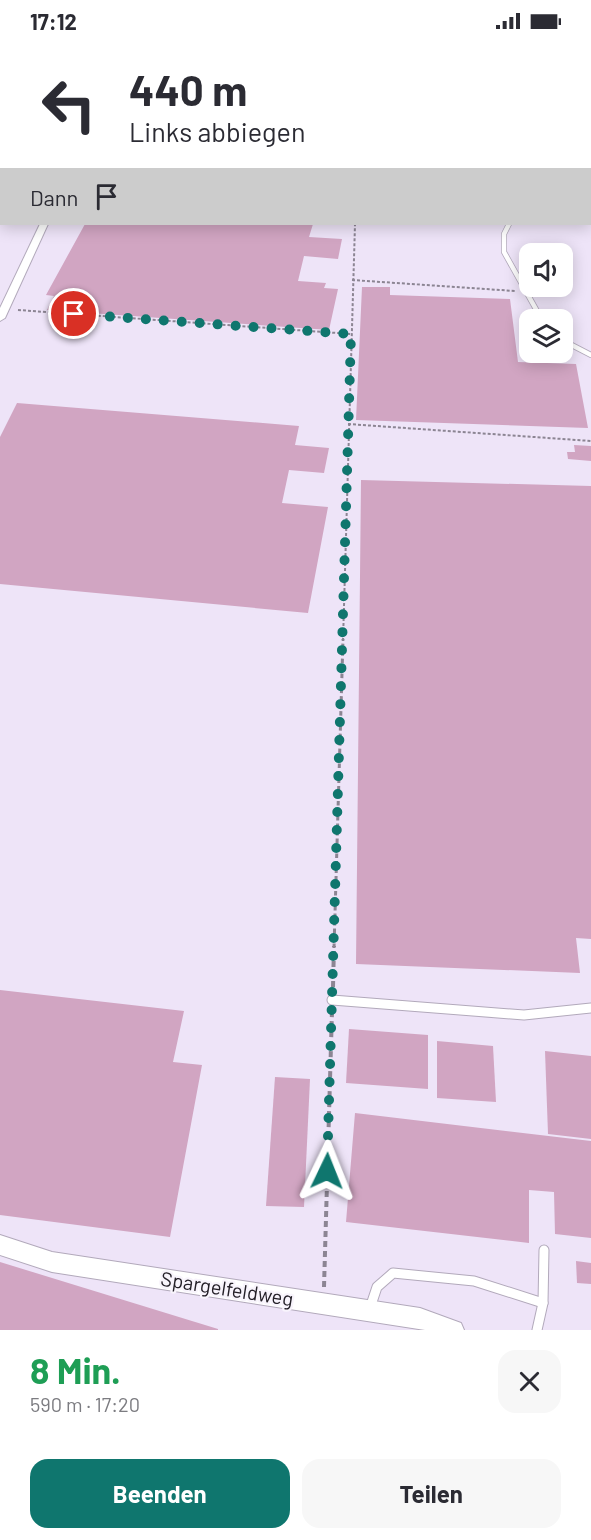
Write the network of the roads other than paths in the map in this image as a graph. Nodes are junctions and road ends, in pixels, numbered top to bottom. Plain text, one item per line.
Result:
1 (44, 225) edge
2 (509, 225) edge
3 (537, 309) edge
4 (2, 314) edge
5 (573, 346) edge
6 (591, 355) edge
7 (332, 1000) road end
8 (591, 1008) edge
9 (0, 1245) edge
10 (544, 1250) dead end
11 (543, 1303) junction
12 (369, 1310) junction
13 (454, 1330) edge
14 (537, 1330) edge

1 - 4 street
2 - 3 lane
5 - 6 lane
7 - 8 lane
9 - 12 street, Spargelfeldweg
10 - 11 lane
11 - 12 lane
11 - 14 lane
12 - 13 street, Spargelfeldweg

